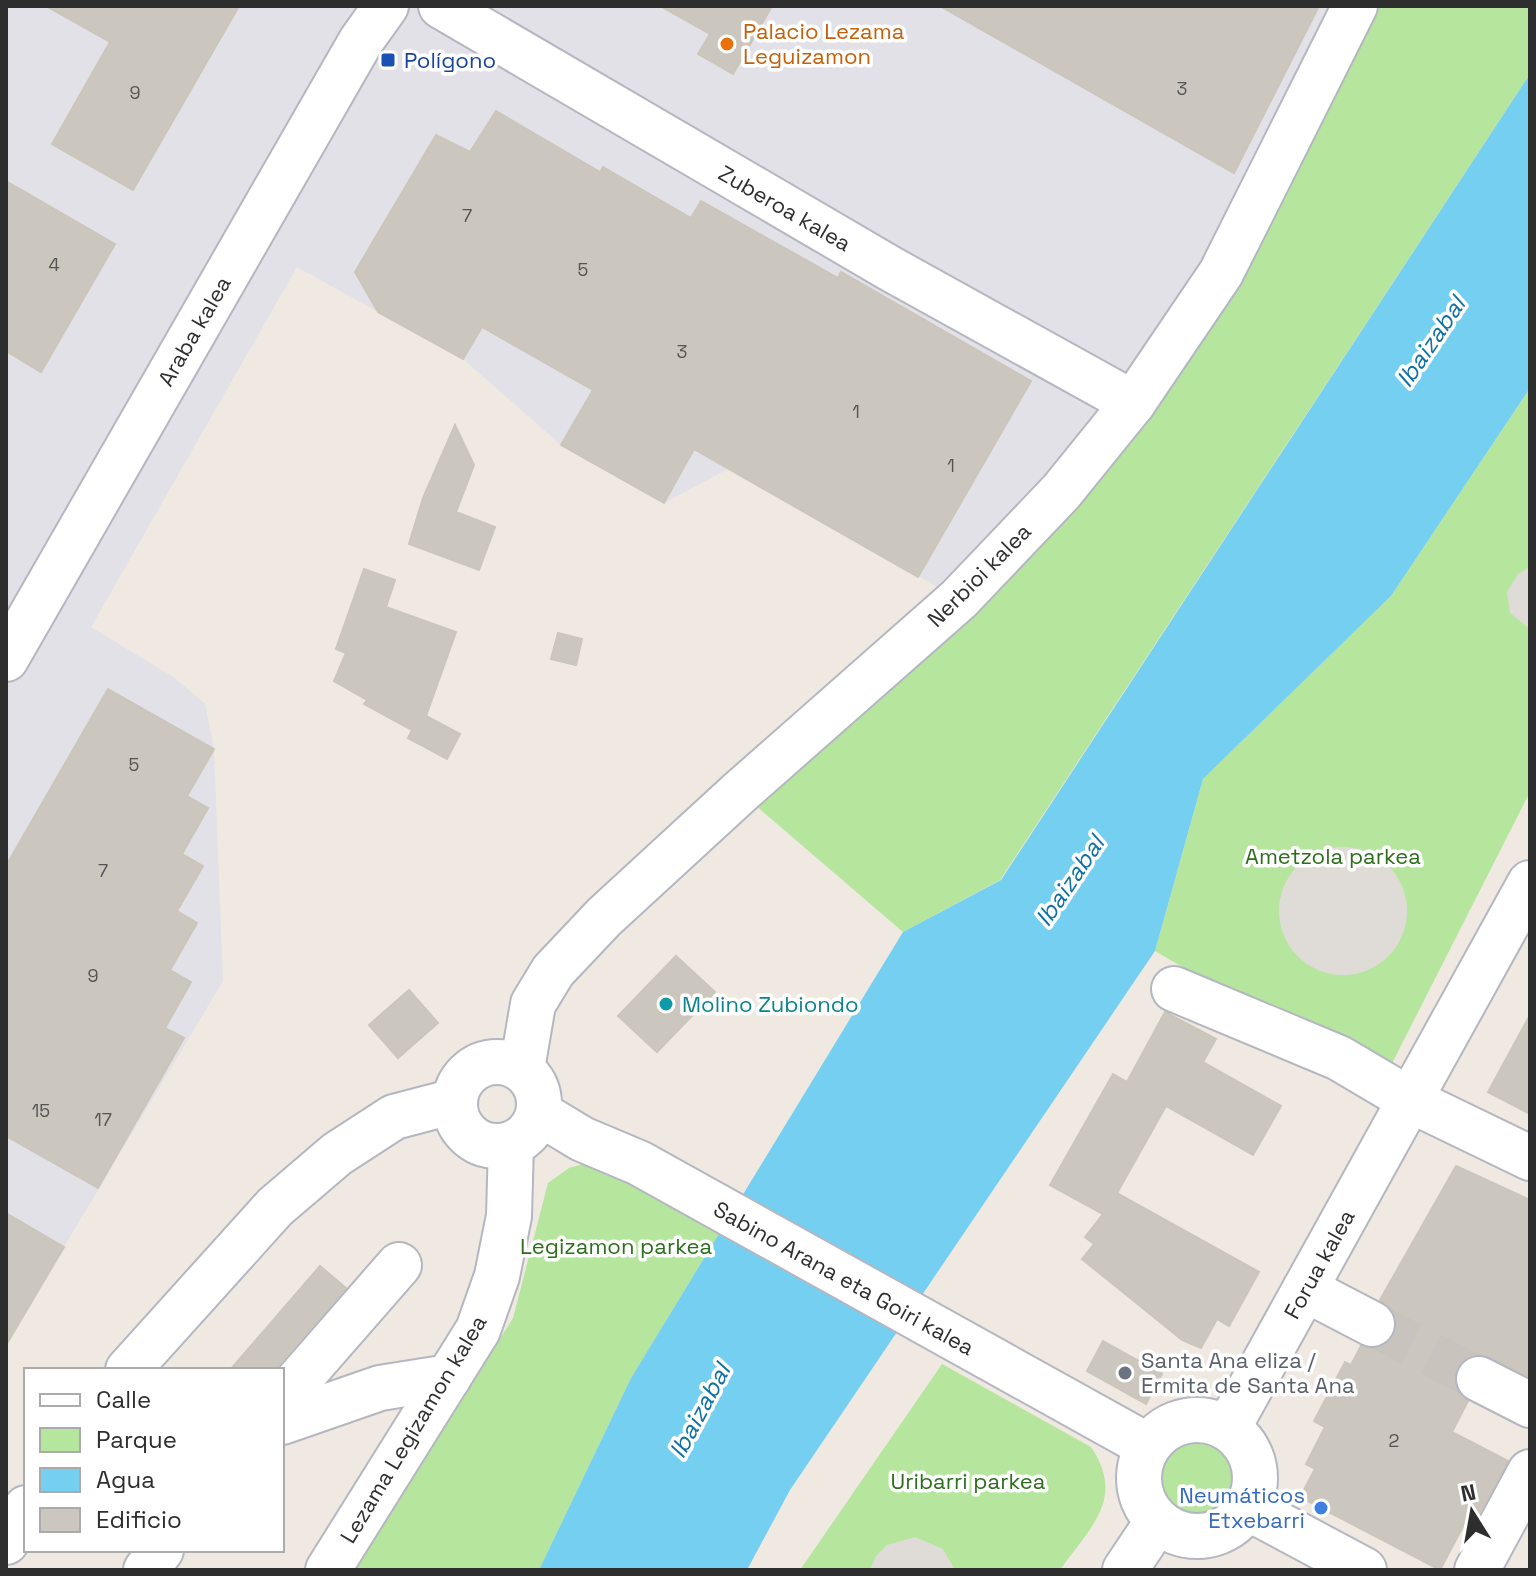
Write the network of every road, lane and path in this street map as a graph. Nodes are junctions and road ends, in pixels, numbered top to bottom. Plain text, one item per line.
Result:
1 (386, 6) edge
2 (441, 6) edge
3 (1355, 6) edge
4 (1133, 403) junction
5 (6, 659) edge
6 (1530, 883) edge
7 (1174, 989) dead end
8 (522, 1069) junction
9 (1410, 1100) junction
10 (455, 1101) junction
11 (525, 1128) junction
12 (1530, 1158) edge
13 (399, 1265) dead end
14 (1305, 1289) junction
15 (1372, 1324) tunnel mouth
16 (130, 1368) edge
17 (449, 1377) junction
18 (1479, 1379) tunnel mouth
19 (284, 1397) edge
20 (1530, 1405) edge
21 (284, 1421) edge
22 (1228, 1428) junction
23 (1148, 1446) junction
24 (1530, 1472) edge
25 (1248, 1508) junction
26 (24, 1511) edge
27 (1157, 1522) junction
28 (6, 1542) edge
29 (160, 1552) edge
30 (146, 1570) edge
31 (328, 1570) edge
32 (1125, 1570) edge
33 (1364, 1570) edge
34 (1477, 1570) edge

1 - 5 street, Araba kalea
2 - 4 street, Zuberoa kalea
3 - 4 street, Nerbioi kalea
4 - 8 street, Nerbioi kalea
6 - 9 street, Forua kalea
7 - 9 street
8 - 10 street
8 - 11 street
9 - 12 street
9 - 14 street, Forua kalea
10 - 11 street
10 - 16 street
11 - 17 street, Lezama Legizamon kalea
11 - 23 street, Sabino Arana eta Goiri kalea
13 - 19 street
14 - 15 street
14 - 22 street, Forua kalea
17 - 21 street
17 - 31 street, Lezama Legizamon kalea
18 - 20 street
22 - 23 street
22 - 25 street
23 - 27 street
24 - 34 street
25 - 27 street
25 - 33 street
26 - 28 street
27 - 32 street
29 - 30 street

